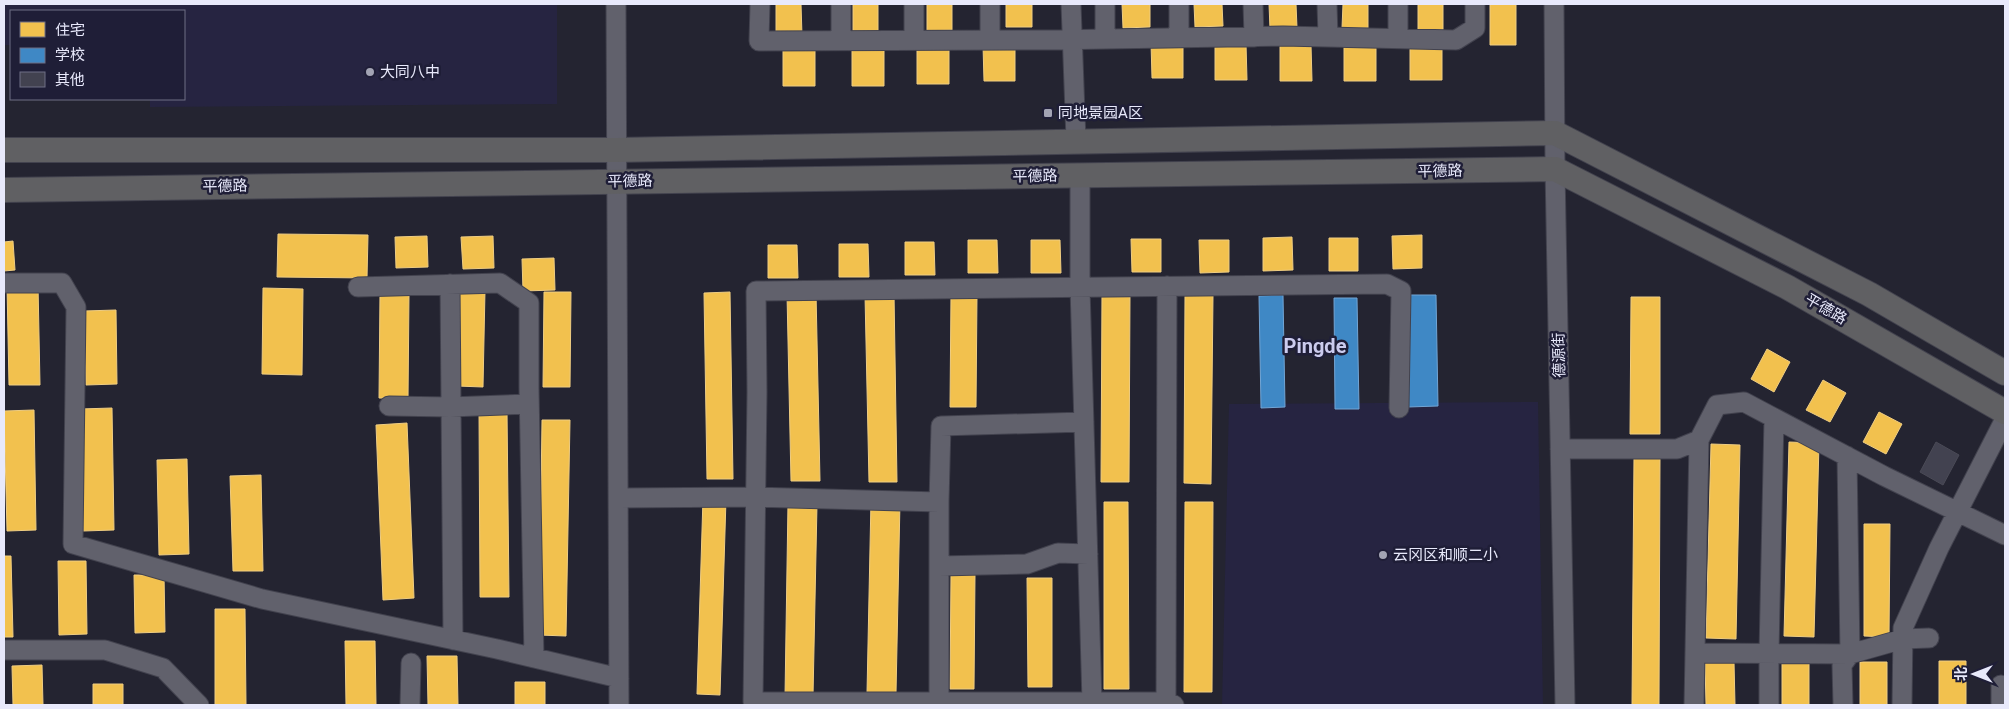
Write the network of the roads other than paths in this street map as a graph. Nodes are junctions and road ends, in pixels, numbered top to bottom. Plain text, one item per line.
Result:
1 (616, 4) edge
2 (760, 4) edge
3 (841, 4) edge
4 (914, 4) edge
5 (990, 4) edge
6 (1071, 4) edge
7 (1105, 4) edge
8 (1179, 4) edge
9 (1252, 4) edge
10 (1327, 4) edge
11 (1398, 4) edge
12 (1475, 4) edge
13 (1554, 4) edge
14 (1254, 36) junction
15 (1328, 37) junction
16 (1179, 38) junction
17 (1105, 39) junction
18 (1398, 39) junction
19 (914, 40) junction
20 (990, 40) junction
21 (1071, 40) junction
22 (841, 41) junction
23 (1555, 133) junction
24 (1076, 140) junction
25 (4, 150) edge
26 (616, 150) junction
27 (1555, 169) junction
28 (1080, 175) junction
29 (616, 181) junction
30 (4, 190) edge
31 (4, 283) edge
32 (450, 284) junction
33 (1080, 286) junction
34 (1167, 286) junction
35 (358, 288) dead end
36 (2005, 373) edge
37 (529, 404) junction
38 (389, 406) dead end
39 (450, 407) junction
40 (1399, 408) dead end
41 (2005, 412) edge
42 (1774, 418) junction
43 (2005, 419) edge
44 (1084, 422) junction
45 (1699, 440) junction
46 (1560, 449) junction
47 (1847, 456) junction
48 (756, 497) junction
49 (618, 498) junction
50 (939, 502) junction
51 (1958, 512) junction
52 (2005, 535) edge
53 (1088, 554) junction
54 (939, 566) junction
55 (1930, 638) dead end
56 (1903, 639) junction
57 (453, 640) junction
58 (4, 650) edge
59 (1695, 653) junction
60 (1769, 653) junction
61 (1850, 654) junction
62 (534, 658) junction
63 (411, 663) dead end
64 (619, 678) junction
65 (2001, 685) dead end
66 (939, 702) junction
67 (1092, 702) junction
68 (1170, 703) edge
69 (753, 704) edge
70 (199, 705) edge
71 (410, 705) edge
72 (619, 705) edge
73 (1565, 705) edge
74 (1694, 705) edge
75 (1770, 705) edge
76 (1843, 705) edge
77 (1902, 705) edge
78 (2001, 705) edge

1 - 26 street
2 - 22 street
3 - 22 street
4 - 19 street
5 - 20 street
6 - 21 street
7 - 17 street
8 - 16 street
9 - 14 street
10 - 15 street
11 - 18 street
12 - 18 street
13 - 23 street, 德源街
14 - 15 street
14 - 16 street
15 - 18 street
16 - 17 street
17 - 21 street
19 - 20 street
19 - 22 street
20 - 21 street
21 - 24 street
23 - 24 main road
23 - 27 street, 德源街
23 - 36 main road
24 - 26 main road
25 - 26 main road
26 - 29 street
27 - 28 main road, 平德路
27 - 41 main road, 平德路
27 - 46 street, 德源街
28 - 29 main road, 平德路
28 - 33 street
29 - 30 main road, 平德路
29 - 49 street
31 - 57 street
32 - 35 street
32 - 37 street
32 - 39 street
33 - 34 street
33 - 44 street
33 - 48 street
34 - 40 street
34 - 68 street
37 - 39 street
37 - 62 street
38 - 39 street
39 - 57 street
42 - 45 street
42 - 47 street
42 - 60 street
43 - 51 street
44 - 50 street
44 - 53 street
45 - 46 street
45 - 59 street
46 - 73 street, 德源街
47 - 51 street
47 - 61 street
48 - 49 street
48 - 50 street
48 - 69 street
49 - 64 street
50 - 54 street
51 - 52 street
51 - 56 street
53 - 54 street
53 - 67 street
54 - 66 street
55 - 56 street
56 - 61 street
56 - 77 street
57 - 62 street
58 - 70 street
59 - 60 street
59 - 74 street
60 - 61 street
60 - 75 street
61 - 76 street
62 - 64 street
63 - 71 street
64 - 72 street
65 - 78 street
66 - 67 street
66 - 69 street
67 - 68 street

